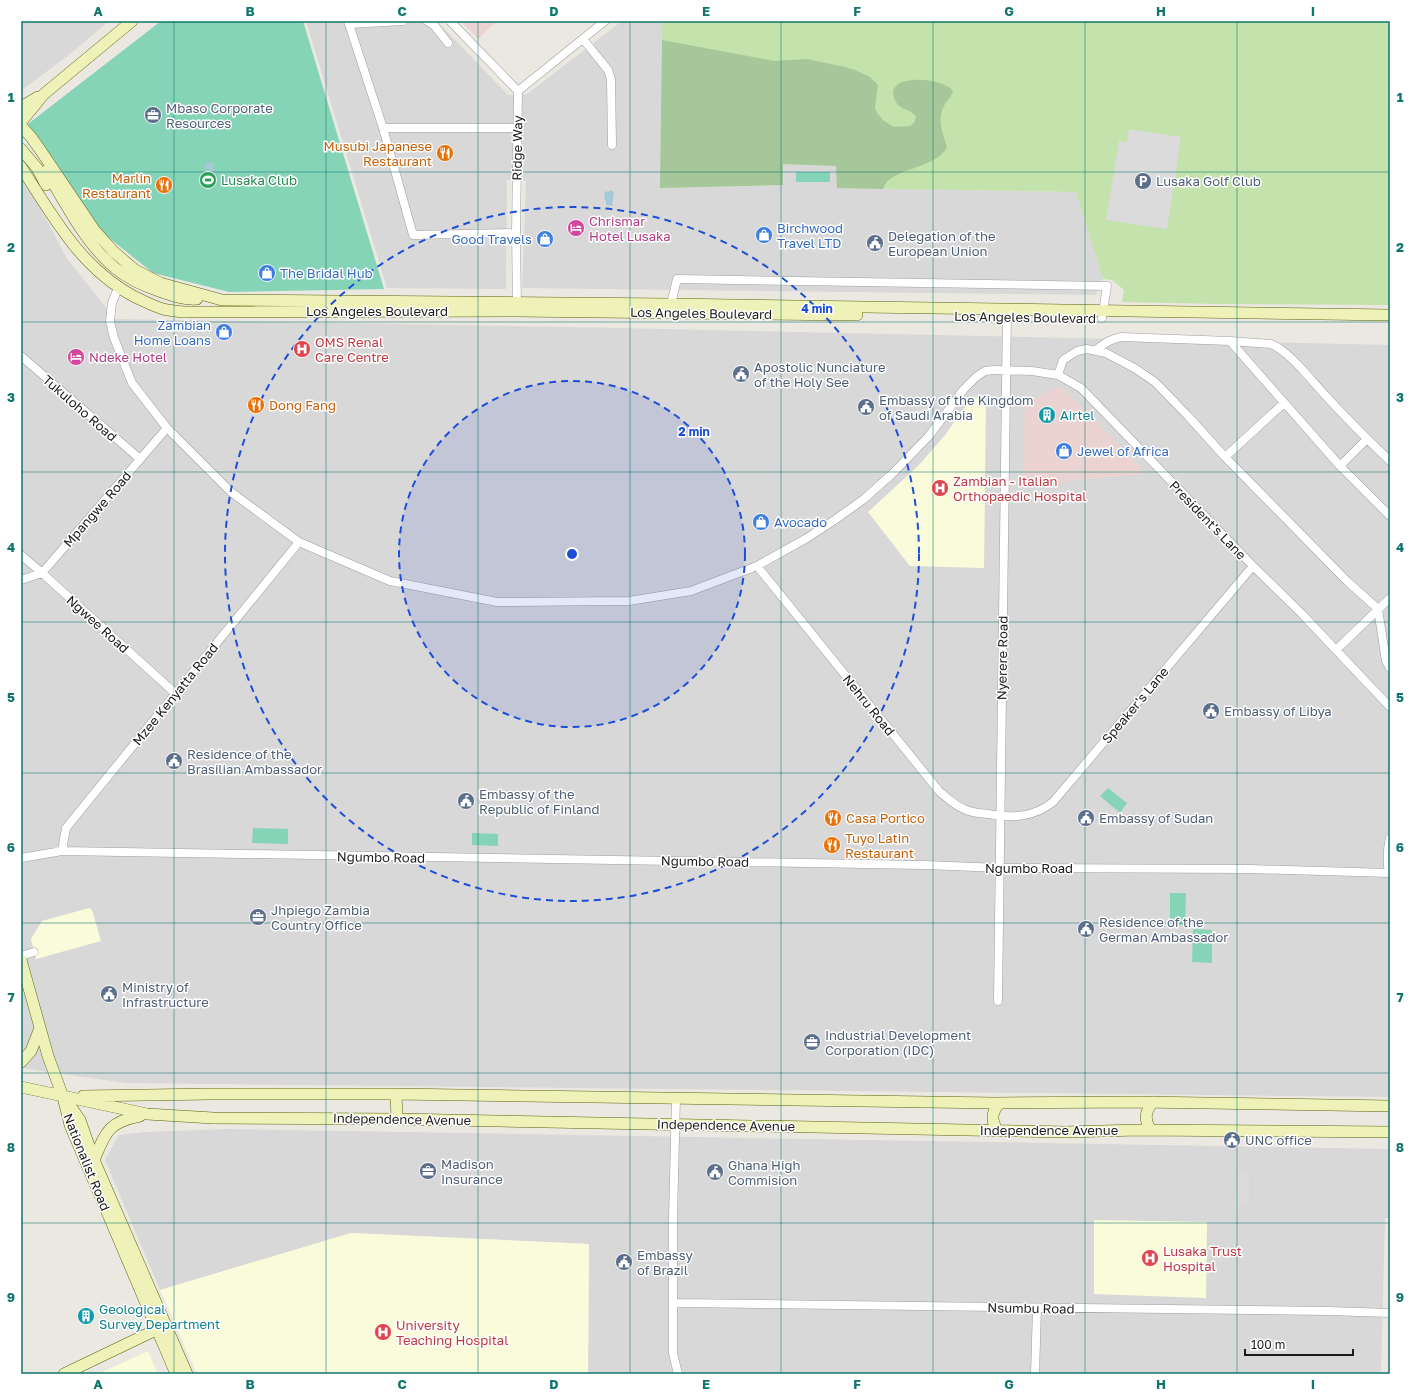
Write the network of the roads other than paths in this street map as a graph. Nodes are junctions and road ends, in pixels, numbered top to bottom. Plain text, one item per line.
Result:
1 (132, 21) edge
2 (403, 21) edge
3 (427, 21) edge
4 (450, 21) edge
5 (605, 21) edge
6 (349, 23) edge
7 (583, 38) junction
8 (448, 43) dead end
9 (518, 91) junction
10 (44, 94) junction
11 (21, 107) edge
12 (21, 122) edge
13 (21, 126) edge
14 (383, 128) junction
15 (517, 128) junction
16 (22, 141) edge
17 (612, 145) dead end
18 (21, 167) edge
19 (516, 233) junction
20 (118, 288) junction
21 (210, 298) junction
22 (672, 304) junction
23 (517, 307) junction
24 (205, 312) junction
25 (1007, 313) junction
26 (1103, 315) junction
27 (1390, 315) edge
28 (1390, 322) edge
29 (1230, 341) junction
30 (1096, 350) junction
31 (21, 356) edge
32 (1006, 370) junction
33 (1058, 375) junction
34 (1284, 403) junction
35 (167, 428) junction
36 (1367, 439) junction
37 (1225, 457) junction
38 (140, 459) junction
39 (1390, 462) edge
40 (1340, 466) junction
41 (1390, 516) edge
42 (299, 542) junction
43 (21, 555) edge
44 (757, 566) junction
45 (1253, 566) junction
46 (42, 573) junction
47 (21, 580) edge
48 (1390, 598) edge
49 (1378, 609) junction
50 (1336, 650) junction
51 (1390, 668) edge
52 (174, 694) junction
53 (1390, 707) edge
54 (1000, 816) junction
55 (1390, 838) edge
56 (62, 851) junction
57 (21, 858) edge
58 (1000, 868) junction
59 (1389, 873) edge
60 (34, 952) dead end
61 (21, 956) edge
62 (21, 960) edge
63 (998, 1001) dead end
64 (40, 1028) junction
65 (21, 1062) edge
66 (21, 1087) edge
67 (396, 1094) junction
68 (63, 1097) junction
69 (676, 1098) junction
70 (1140, 1102) junction
71 (1153, 1102) junction
72 (987, 1103) junction
73 (1000, 1103) junction
74 (1390, 1106) edge
75 (147, 1114) junction
76 (397, 1119) junction
77 (675, 1124) junction
78 (1138, 1130) junction
79 (1151, 1130) junction
80 (985, 1131) junction
81 (998, 1131) junction
82 (1390, 1132) edge
83 (94, 1160) junction
84 (673, 1303) junction
85 (1036, 1308) junction
86 (1390, 1313) edge
87 (161, 1328) junction
88 (64, 1374) edge
89 (176, 1374) edge
90 (187, 1374) edge
91 (678, 1374) edge
92 (1035, 1374) edge

1 - 10 main road
2 - 6 street
3 - 8 street
4 - 9 street
5 - 7 street
6 - 14 street
7 - 9 street
7 - 17 street
9 - 15 street, Ridge Way
10 - 11 main road
10 - 12 main road
13 - 21 main road, Los Angeles Boulevard
14 - 15 street
14 - 19 street
15 - 19 street, Ridge Way
16 - 21 main road, Los Angeles Boulevard
16 - 24 main road, Los Angeles Boulevard
18 - 20 main road, Los Angeles Boulevard
19 - 23 street, Ridge Way
20 - 24 main road, Los Angeles Boulevard
20 - 35 street, President's Lane
21 - 23 main road, Los Angeles Boulevard
22 - 23 main road, Los Angeles Boulevard
22 - 25 main road, Los Angeles Boulevard
22 - 26 street
23 - 24 main road, Los Angeles Boulevard
23 - 25 main road, Los Angeles Boulevard
25 - 26 main road, Los Angeles Boulevard
25 - 32 street, Nyerere Road
26 - 27 main road, Los Angeles Boulevard
26 - 28 main road, Los Angeles Boulevard
29 - 30 street
29 - 34 street
29 - 36 street
30 - 33 street
30 - 37 street
31 - 38 street, Tukuloho Road
32 - 33 street, President's Lane
32 - 44 street, President's Lane
32 - 54 street, Nyerere Road
33 - 45 street, President's Lane
34 - 37 street
34 - 40 street
35 - 38 street, Mpangwe Road
35 - 42 street, President's Lane
36 - 39 street
36 - 40 street
37 - 49 street
38 - 46 street, Mpangwe Road
40 - 41 street
42 - 44 street, President's Lane
42 - 52 street, Mzee Kenyatta Road
43 - 46 street, Ngwee Road
44 - 54 street, Nehru Road
45 - 50 street, President's Lane
45 - 54 street, Speaker's Lane
46 - 47 street
46 - 52 street, Ngwee Road
48 - 49 street
49 - 50 street
49 - 51 street
50 - 53 street, President's Lane
52 - 56 street, Mzee Kenyatta Road
54 - 58 street, Nyerere Road
55 - 59 street
56 - 57 street, Ngumbo Road
56 - 58 street, Ngumbo Road
58 - 59 street, Ngumbo Road
58 - 63 street, Nyerere Road
60 - 61 street
62 - 64 main road
64 - 65 main road
64 - 68 main road
66 - 68 main road, Independence Avenue
67 - 68 main road, Independence Avenue
67 - 69 main road, Independence Avenue
67 - 76 main road
68 - 75 main road, Independence Avenue
68 - 83 main road, Nationalist Road
68 - 87 main road, Nationalist Road
69 - 72 main road, Independence Avenue
69 - 77 street
70 - 71 main road, Independence Avenue
70 - 73 main road, Independence Avenue
70 - 78 main road
71 - 74 main road, Independence Avenue
71 - 79 main road
72 - 73 main road, Independence Avenue
72 - 80 main road
73 - 81 main road
75 - 76 main road, Independence Avenue
75 - 83 main road
76 - 77 main road, Independence Avenue
77 - 80 main road, Independence Avenue
77 - 84 street
78 - 79 main road, Independence Avenue
78 - 81 main road, Independence Avenue
79 - 82 main road, Independence Avenue
80 - 81 main road, Independence Avenue
83 - 87 main road, Nationalist Road
84 - 85 street, Nsumbu Road
84 - 91 street
85 - 86 street, Nsumbu Road
85 - 92 street
87 - 88 main road
87 - 89 main road, Nationalist Road
87 - 90 main road, Nationalist Road

